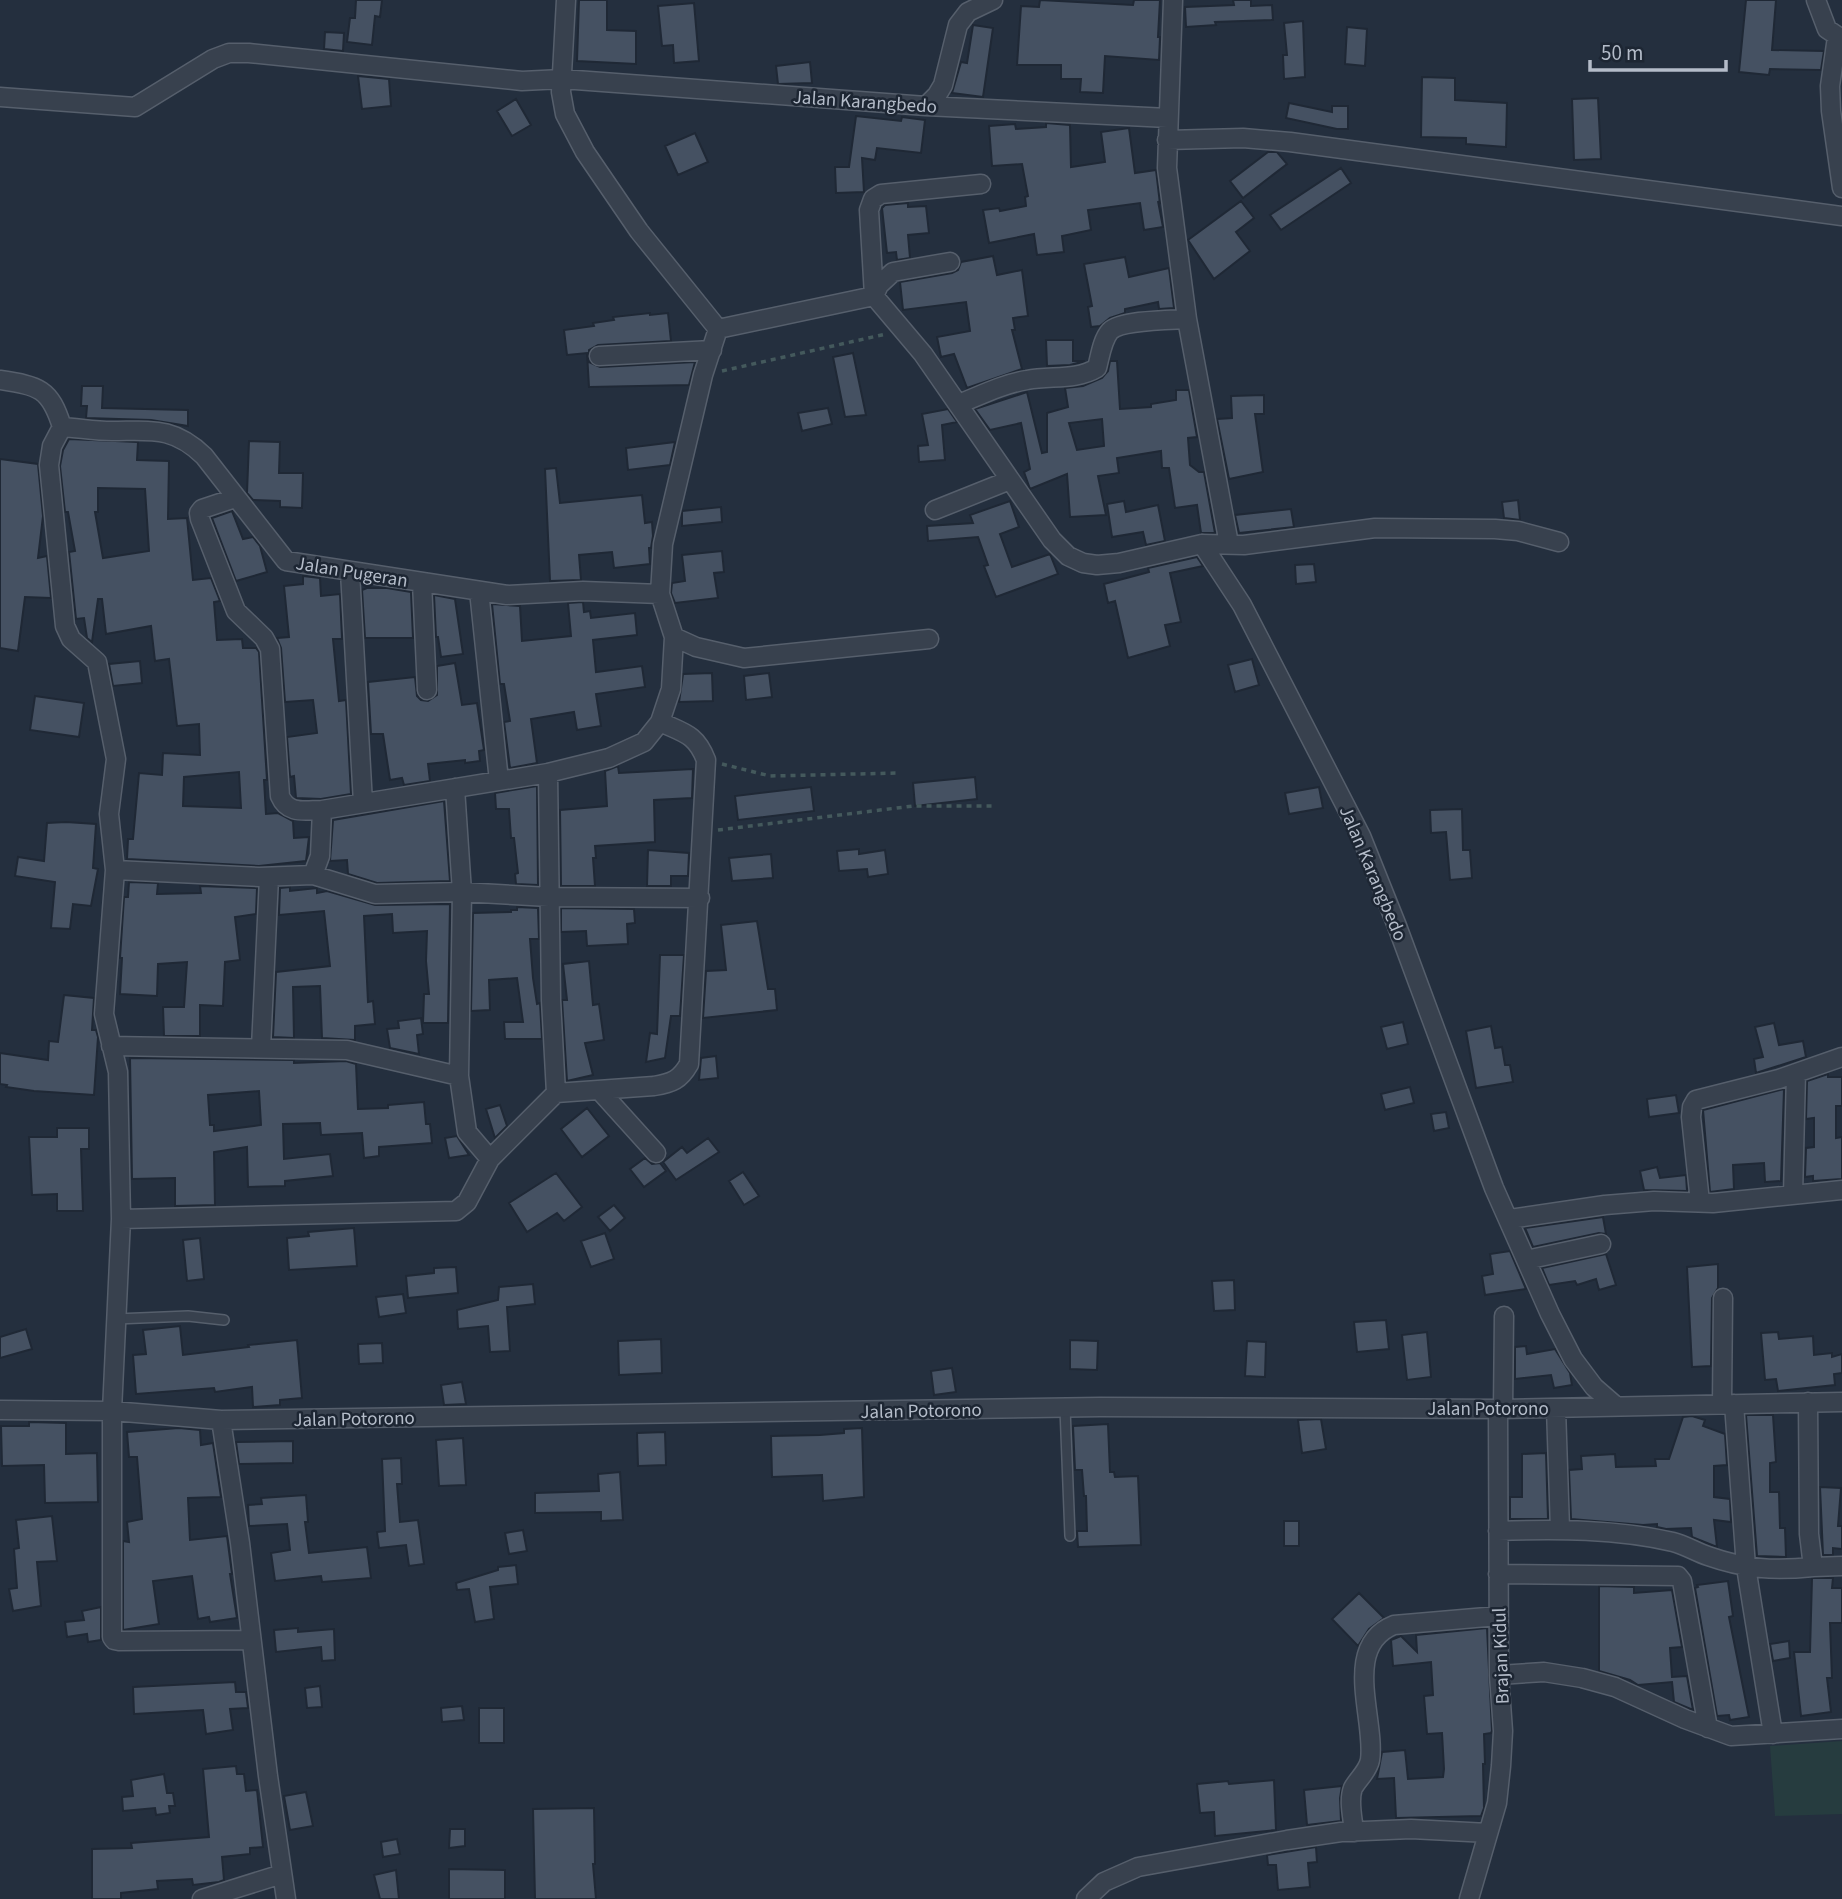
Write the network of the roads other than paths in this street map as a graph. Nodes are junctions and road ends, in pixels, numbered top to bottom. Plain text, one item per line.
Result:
1 (566, 0) edge
2 (993, 0) edge
3 (1173, 0) edge
4 (1816, 0) edge
5 (965, 6) edge
6 (1840, 38) edge
7 (562, 79) junction
8 (0, 97) edge
9 (926, 106) junction
10 (1168, 118) junction
11 (1167, 140) junction
12 (981, 184) dead end
13 (1842, 188) edge
14 (1842, 216) edge
15 (950, 262) dead end
16 (874, 296) junction
17 (1187, 319) junction
18 (718, 329) junction
19 (712, 350) junction
20 (599, 356) dead end
21 (0, 380) edge
22 (959, 404) junction
23 (62, 427) junction
24 (1010, 480) junction
25 (235, 498) junction
26 (935, 510) dead end
27 (1559, 542) dead end
28 (1202, 544) junction
29 (1229, 544) junction
30 (350, 572) junction
31 (422, 583) junction
32 (479, 591) junction
33 (660, 594) junction
34 (674, 637) junction
35 (929, 639) dead end
36 (427, 690) dead end
37 (660, 722) junction
38 (548, 773) junction
39 (499, 781) junction
40 (455, 788) junction
41 (363, 803) junction
42 (322, 810) junction
43 (115, 870) junction
44 (313, 875) junction
45 (269, 877) junction
46 (462, 892) junction
47 (549, 897) junction
48 (699, 898) junction
49 (111, 1046) junction
50 (261, 1048) junction
51 (1842, 1057) edge
52 (1796, 1073) junction
53 (459, 1076) junction
54 (600, 1091) junction
55 (556, 1093) junction
56 (656, 1153) dead end
57 (490, 1159) junction
58 (1842, 1190) edge
59 (1793, 1195) junction
60 (1700, 1202) junction
61 (121, 1219) junction
62 (1510, 1219) junction
63 (1601, 1244) dead end
64 (1526, 1260) junction
65 (1723, 1298) dead end
66 (1504, 1317) dead end
67 (116, 1319) junction
68 (224, 1320) dead end
69 (1808, 1402) junction
70 (1842, 1402) edge
71 (1728, 1404) junction
72 (1617, 1407) junction
73 (1065, 1408) junction
74 (1556, 1408) junction
75 (1501, 1409) junction
76 (0, 1410) edge
77 (112, 1412) junction
78 (221, 1420) junction
79 (1560, 1529) junction
80 (1498, 1531) junction
81 (1070, 1536) dead end
82 (1842, 1566) edge
83 (1746, 1567) junction
84 (1813, 1567) junction
85 (1498, 1574) junction
86 (1499, 1616) junction
87 (251, 1640) junction
88 (1499, 1675) junction
89 (1708, 1728) junction
90 (1842, 1729) edge
91 (1773, 1734) junction
92 (1354, 1832) junction
93 (1488, 1833) junction
94 (282, 1874) junction
95 (220, 1896) edge
96 (202, 1899) edge
97 (286, 1899) edge
98 (1086, 1899) edge
99 (1469, 1899) edge

1 - 7 street
2 - 5 street
3 - 10 street
4 - 6 street
5 - 9 street
6 - 13 street
7 - 8 street, Jalan Karangbedo
7 - 9 street, Jalan Karangbedo
7 - 18 street
9 - 10 street, Jalan Karangbedo
10 - 11 street
11 - 14 street
11 - 17 street
12 - 16 street
15 - 16 street
16 - 18 street
16 - 22 street
17 - 22 street
17 - 29 street
18 - 19 street
19 - 20 street
19 - 33 street
21 - 23 street
22 - 24 street
23 - 25 street, Jalan Pugeran
23 - 43 street
24 - 26 street
24 - 28 street
25 - 30 street, Jalan Pugeran
25 - 42 street
27 - 29 street
28 - 29 street
28 - 62 street, Jalan Karangbedo
30 - 31 street, Jalan Pugeran
30 - 41 street
31 - 32 street, Jalan Pugeran
31 - 36 street
32 - 33 street, Jalan Pugeran
32 - 39 street
33 - 34 street
34 - 35 street
34 - 37 street
37 - 38 street
37 - 48 street
38 - 39 street
38 - 47 street
39 - 40 street
40 - 41 street
40 - 46 street
41 - 42 street
42 - 44 street
43 - 45 street
43 - 49 street
44 - 45 street
44 - 46 street
45 - 50 street
46 - 47 street
46 - 53 street
47 - 48 street
47 - 55 street
48 - 54 street
49 - 50 street
49 - 61 street
50 - 53 street
51 - 52 street
52 - 59 street
52 - 60 street
53 - 57 street
54 - 55 street
54 - 56 street
55 - 57 street
57 - 61 street
58 - 59 street
59 - 60 street
60 - 62 street
61 - 67 street
62 - 64 street, Jalan Karangbedo
63 - 64 street
64 - 72 street, Jalan Karangbedo
65 - 71 street
66 - 75 street, Brajan Kidul
67 - 68 lane
67 - 77 street
69 - 70 street, Jalan Potorono
69 - 71 street, Jalan Potorono
69 - 84 street
71 - 72 street, Jalan Potorono
71 - 83 street
72 - 74 street, Jalan Potorono
73 - 75 street, Jalan Potorono
73 - 78 street, Jalan Potorono
73 - 81 lane
74 - 75 street, Jalan Potorono
74 - 79 street
75 - 80 street, Brajan Kidul
76 - 77 street, Jalan Potorono
77 - 78 street, Jalan Potorono
77 - 87 street
78 - 87 street
79 - 80 street
79 - 83 street
80 - 85 street, Brajan Kidul
82 - 84 street
83 - 84 street
83 - 91 street
85 - 86 street, Brajan Kidul
85 - 89 street
86 - 88 street, Brajan Kidul
86 - 92 street
87 - 94 street
88 - 89 street
88 - 93 street, Brajan Kidul
89 - 91 street
90 - 91 street
92 - 93 street
92 - 98 street
93 - 99 street, Brajan Kidul
94 - 95 street
94 - 97 street
95 - 96 street

